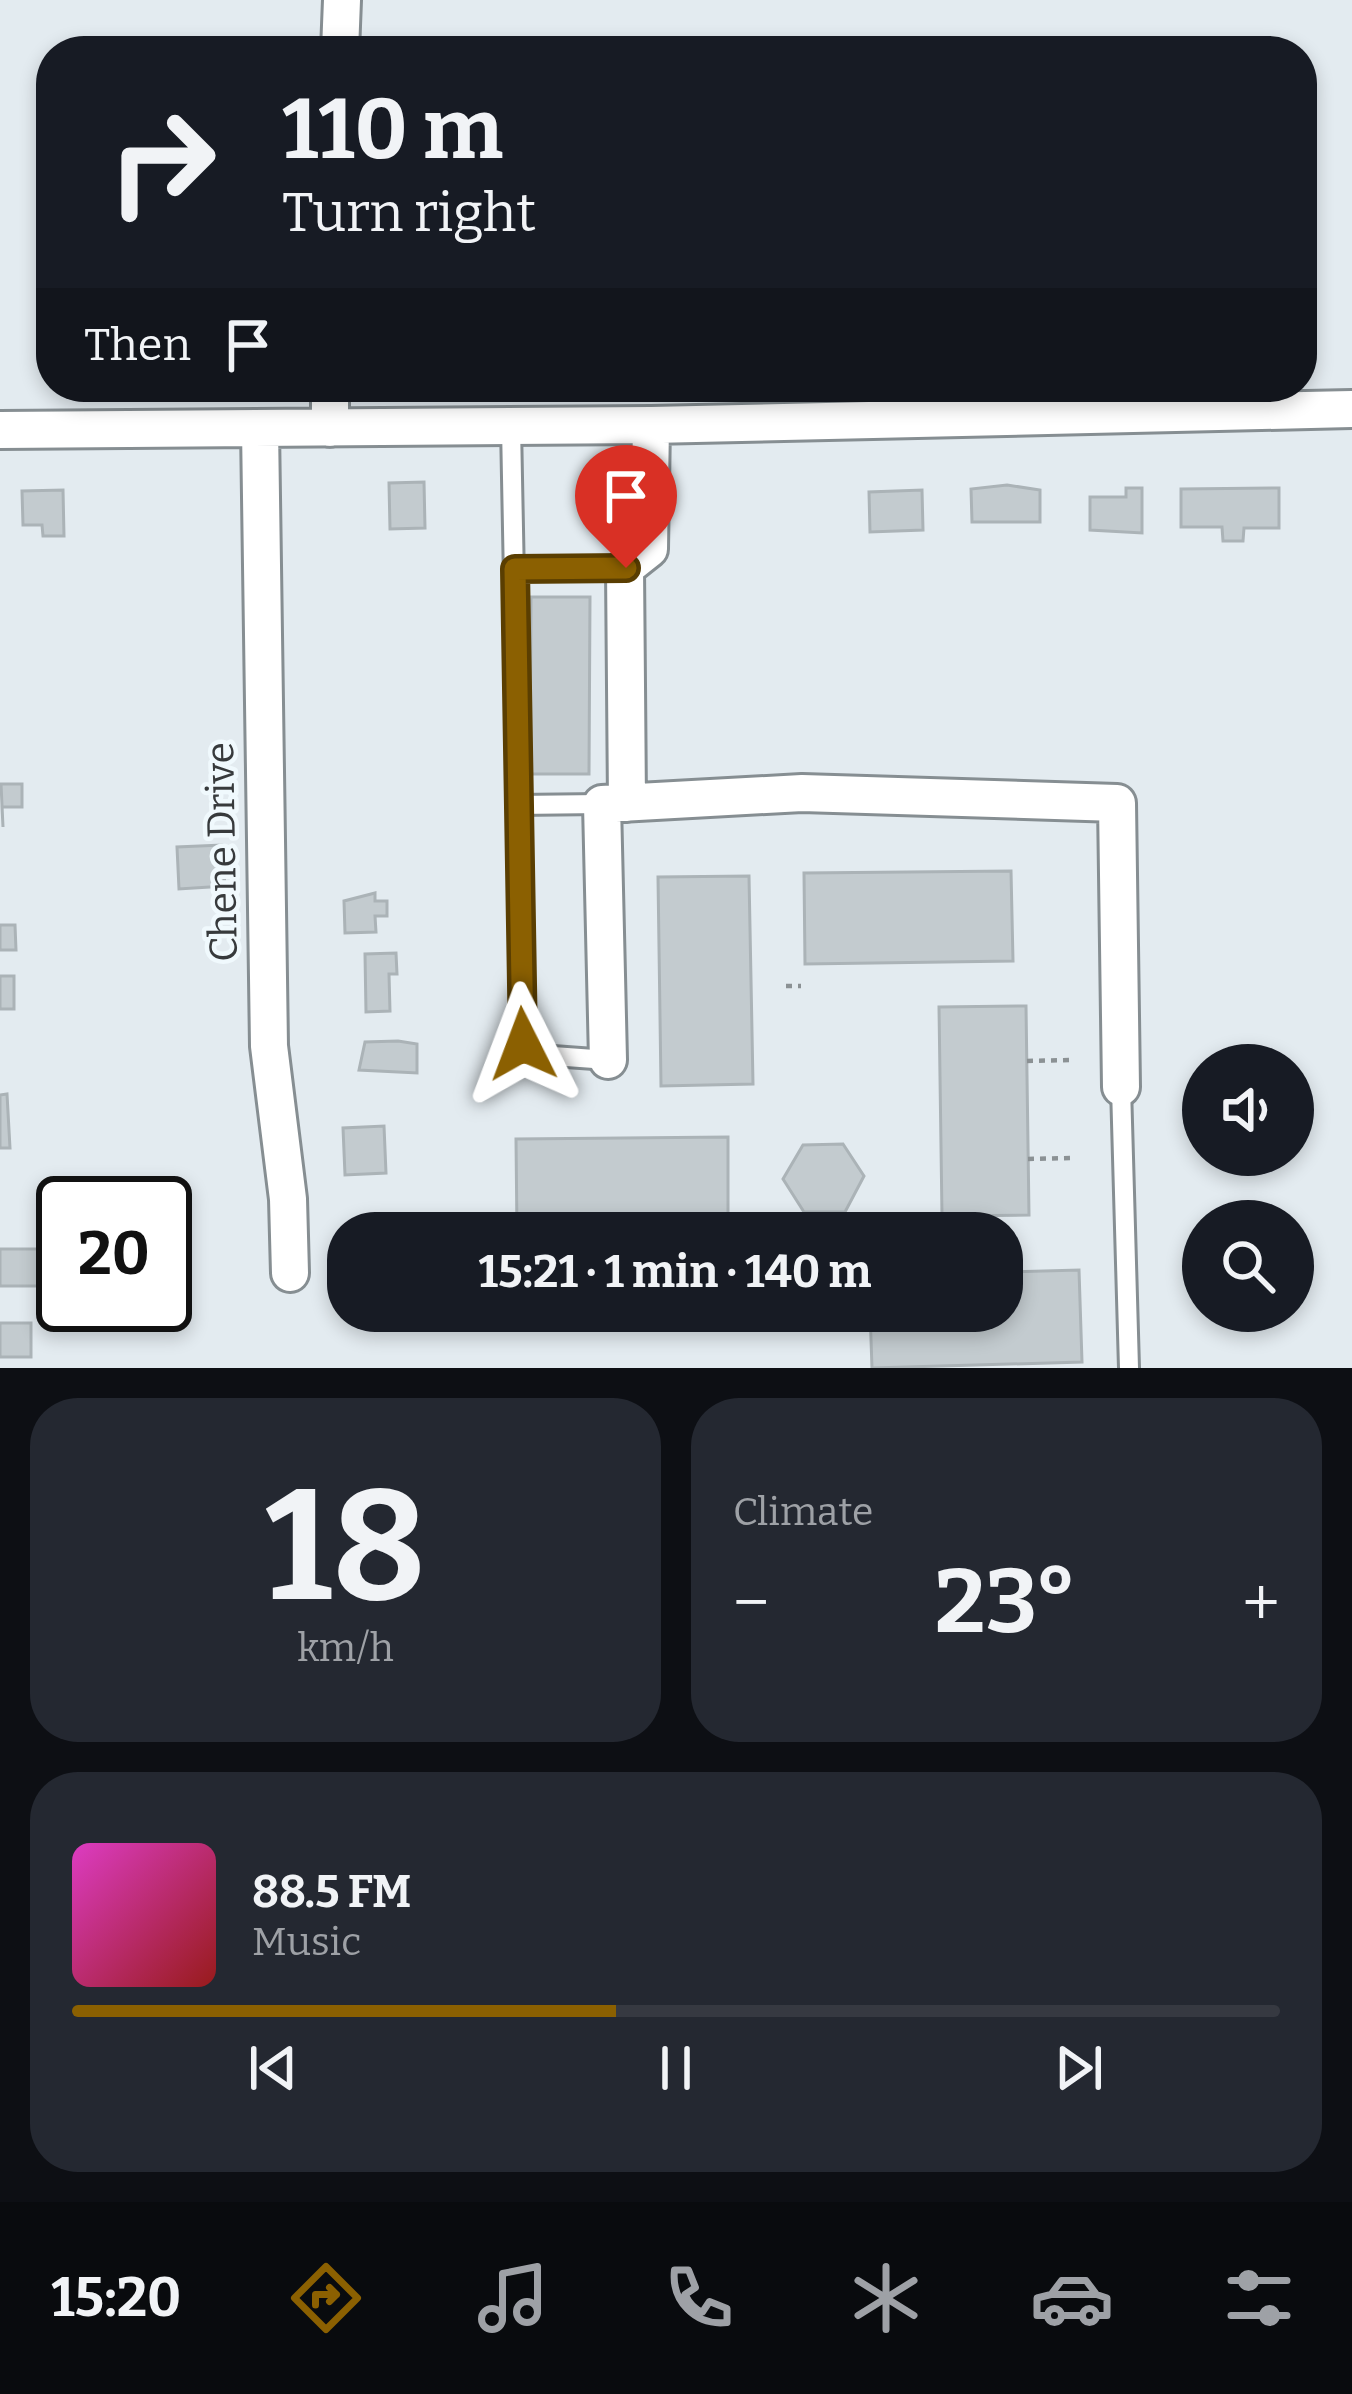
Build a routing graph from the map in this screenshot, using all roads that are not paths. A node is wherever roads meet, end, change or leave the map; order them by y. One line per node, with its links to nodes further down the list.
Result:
1 (342, 0): 2 (street)
2 (341, 36)
3 (330, 402): 8 (street)
4 (1352, 409): 5 (street)
5 (651, 425): 6 (street); 10 (street)
6 (511, 426): 8 (street); 11 (lane)
7 (260, 428): 8 (street); 9 (street); 16 (street, Chene Drive)
8 (330, 428)
9 (0, 430)
10 (626, 568): 11 (lane); 12 (street)
11 (515, 569): 13 (lane)
12 (614, 803): 13 (lane); 14 (street); 15 (street)
13 (516, 805): 14 (lane)
14 (608, 1060)
15 (1120, 1087): 17 (lane)
16 (290, 1273)
17 (1129, 1368)

